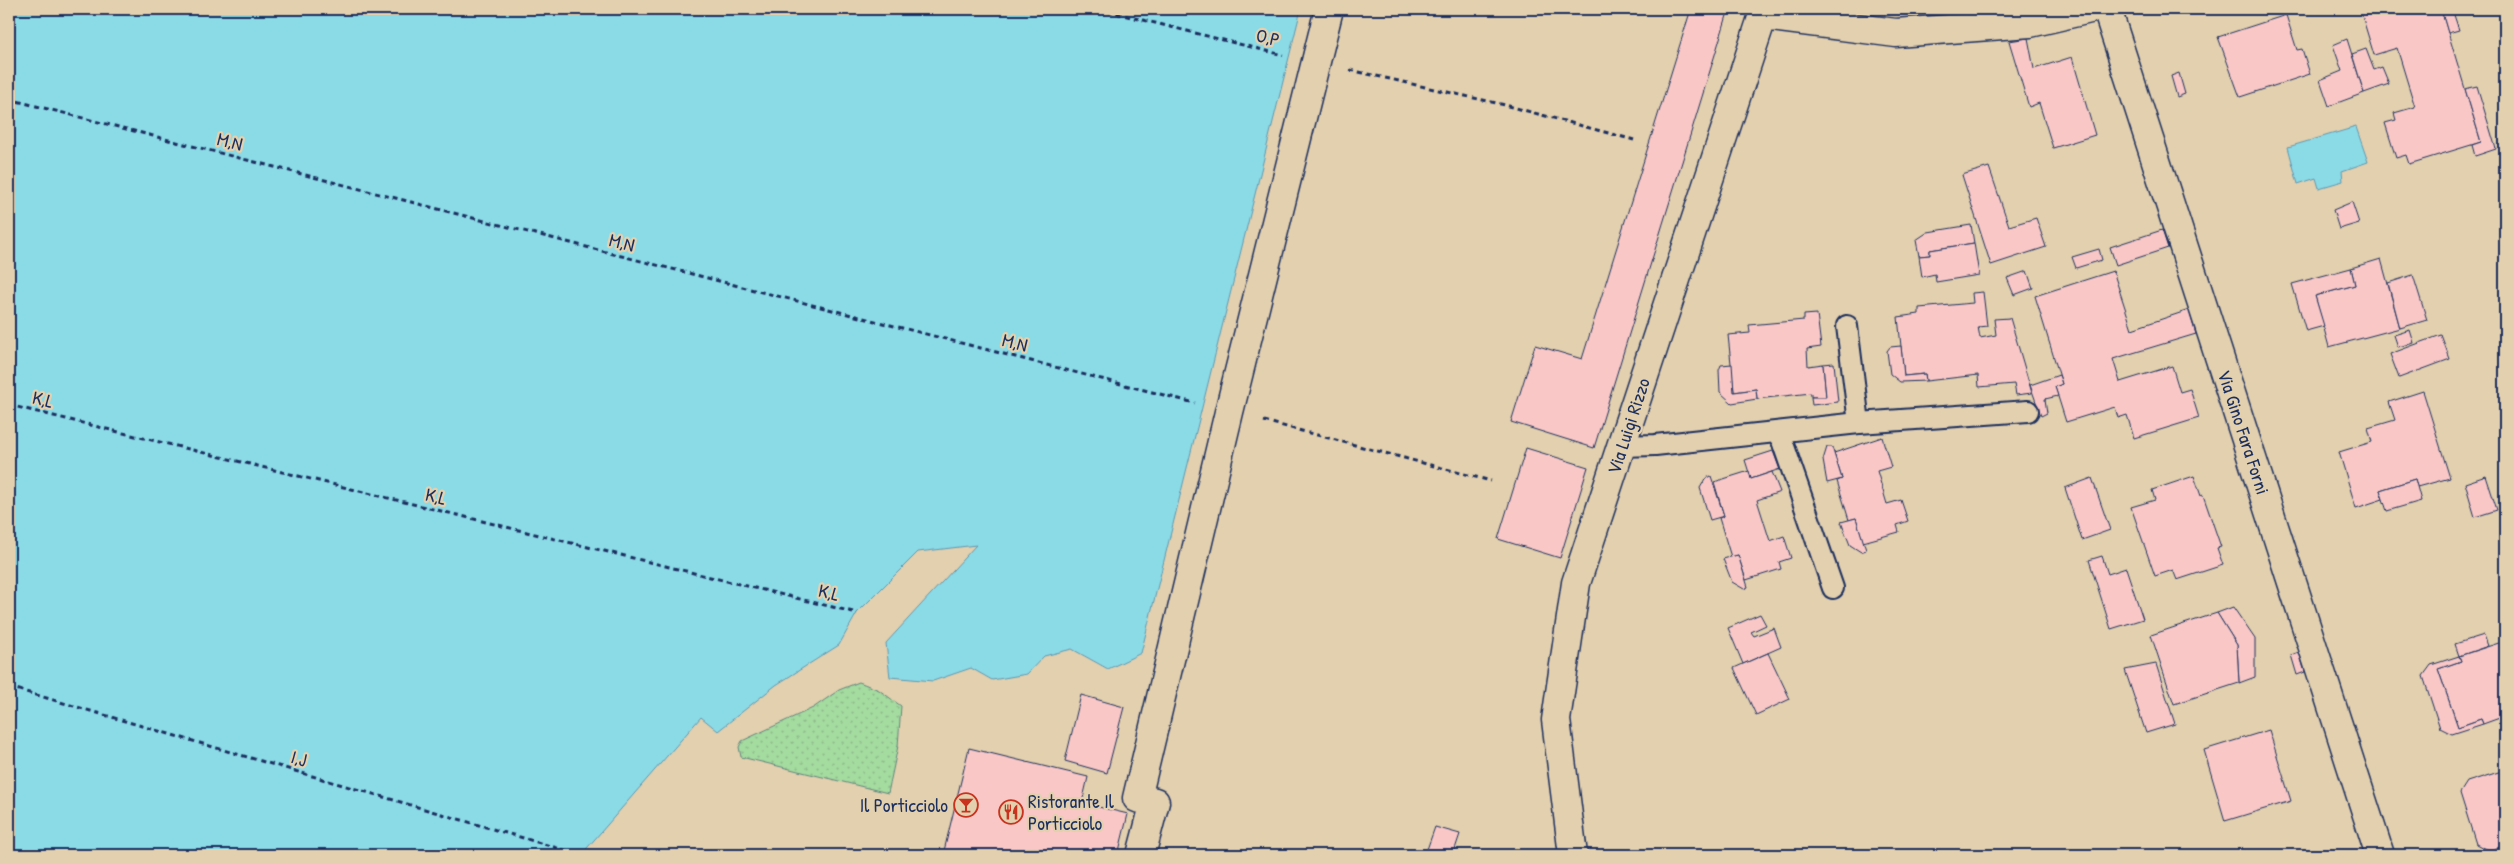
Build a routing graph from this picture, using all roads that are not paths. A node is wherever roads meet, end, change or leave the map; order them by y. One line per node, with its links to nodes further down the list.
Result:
1 (1329, 9): 11 (street)
2 (2090, 9): 4 (street)
3 (2107, 9): 13 (street, Via Gino Fara Forni)
4 (1764, 13): 9 (street, Via Luigi Rizzo)
5 (1847, 326): 7 (lane)
6 (2028, 412): 7 (lane)
7 (1859, 423): 8 (lane)
8 (1779, 432): 9 (lane); 10 (lane)
9 (1621, 446): 12 (street, Via Luigi Rizzo)
10 (1833, 588)
11 (1142, 855)
12 (1573, 855)
13 (2380, 855)

